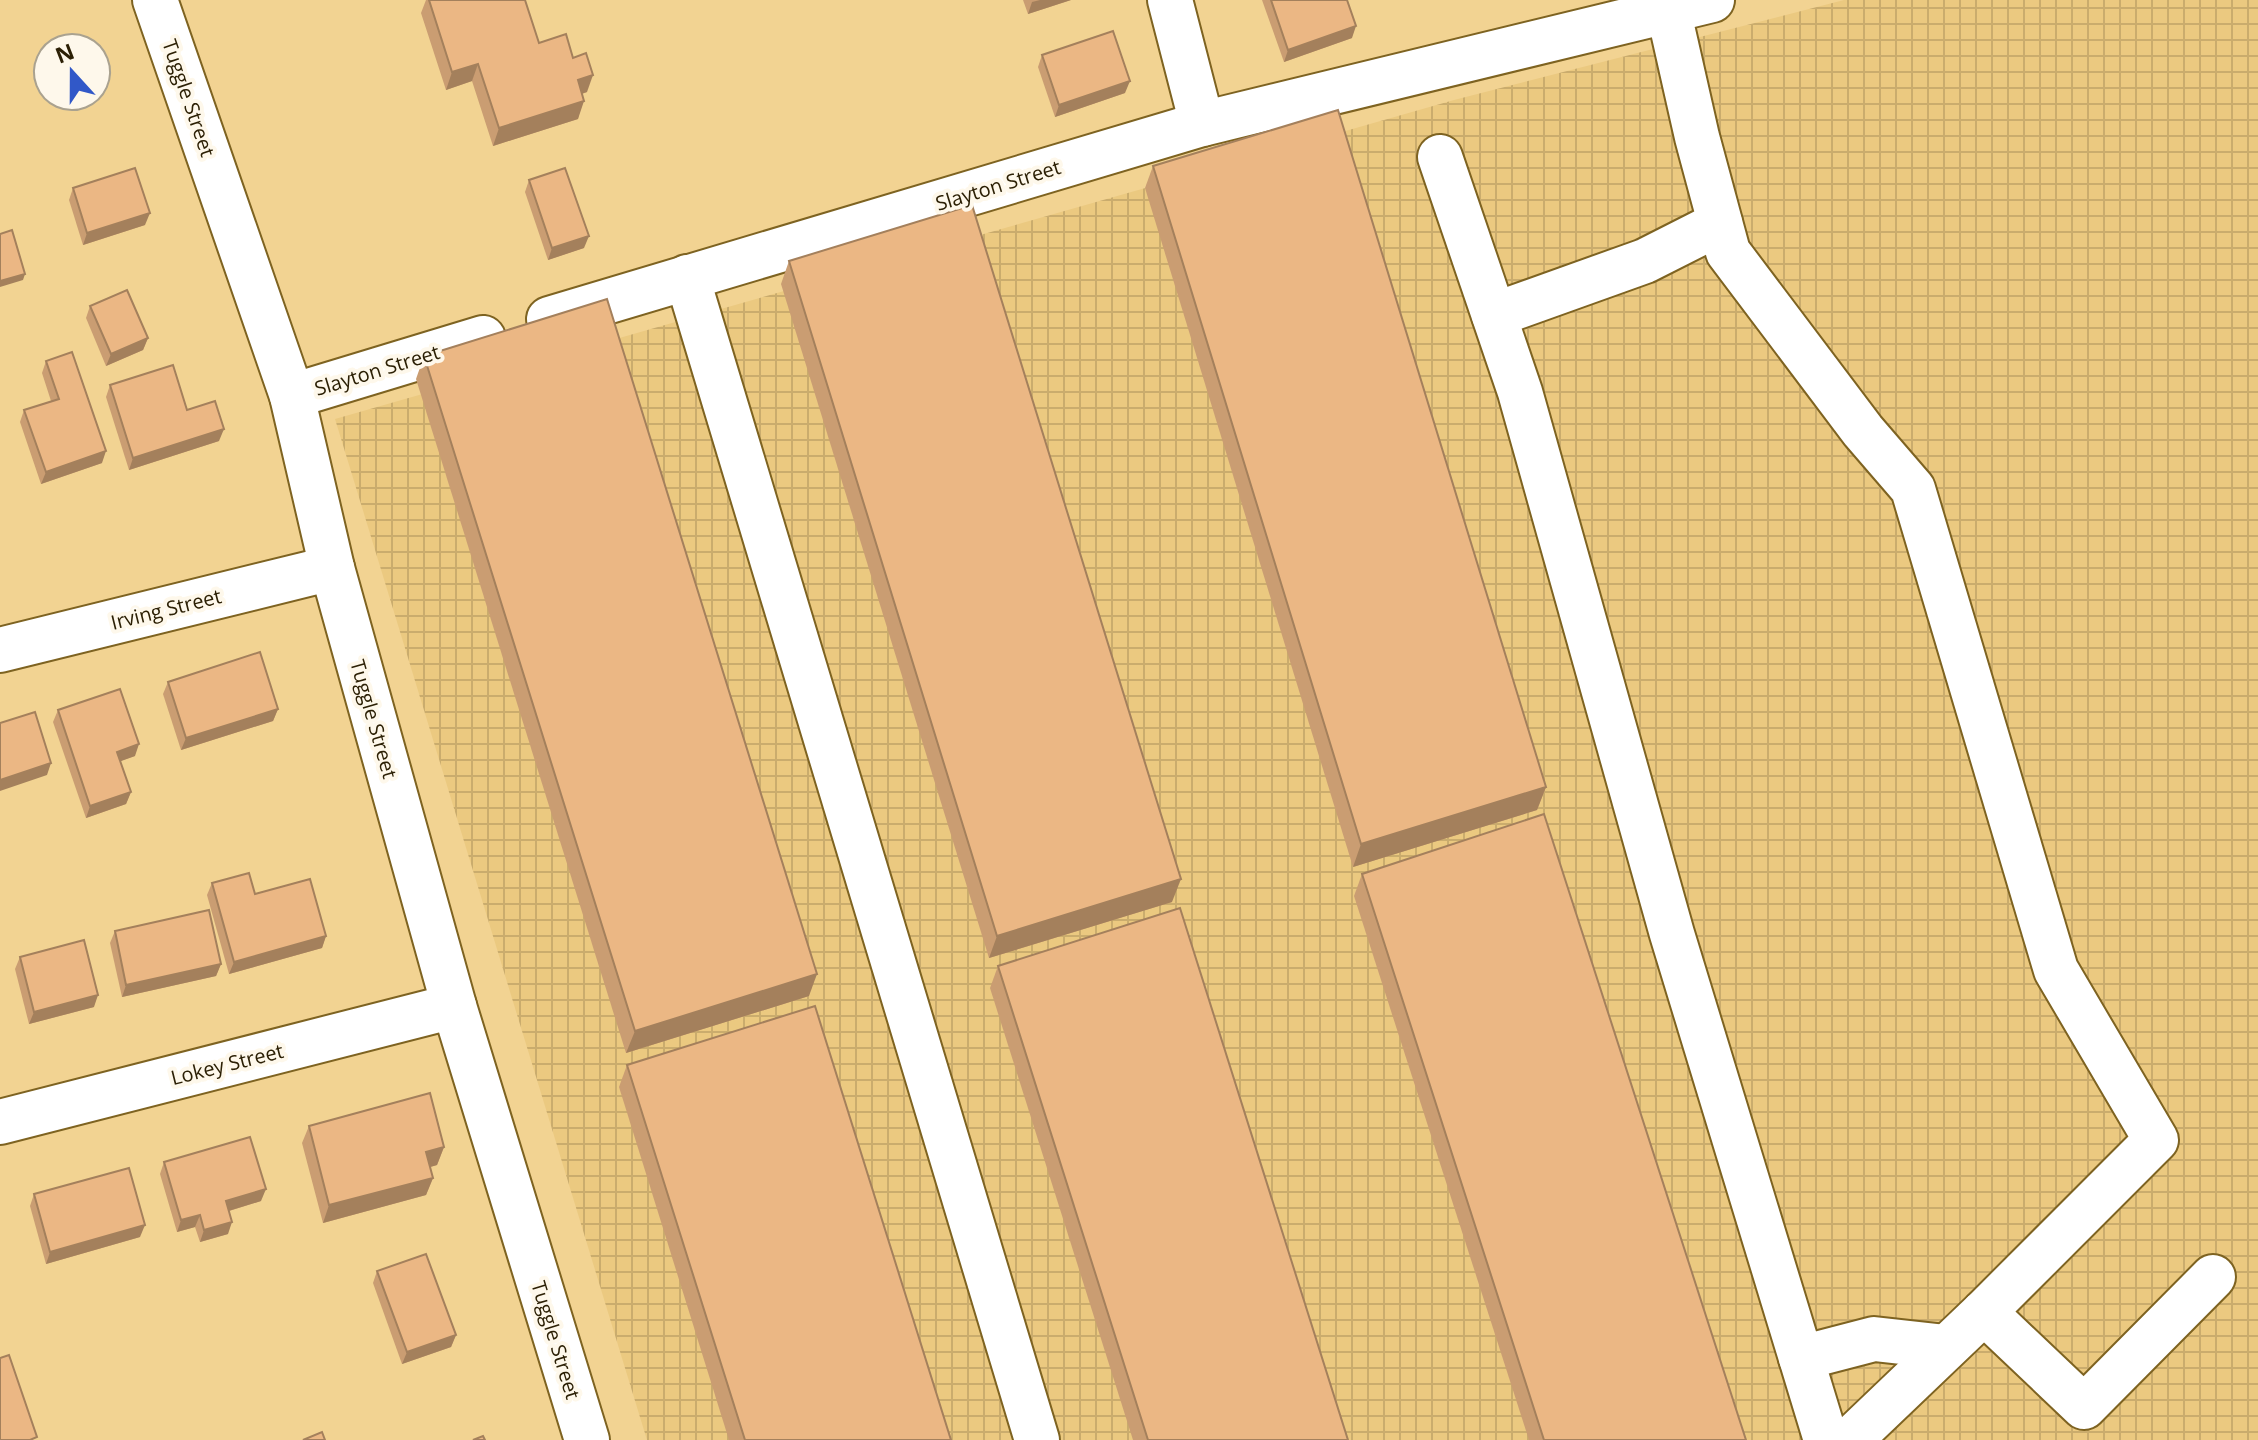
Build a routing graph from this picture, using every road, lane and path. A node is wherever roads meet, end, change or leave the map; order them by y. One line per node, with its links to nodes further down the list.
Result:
1 (155, 0): 10 (street, Tuggle Street)
2 (1170, 0): 5 (street)
3 (1712, 0): 4 (street, Slayton Street)
4 (1667, 5): 5 (street, Slayton Street); 7 (street)
5 (1202, 124): 8 (street, Slayton Street)
6 (1440, 157): 9 (street)
7 (1720, 223): 9 (street); 16 (street)
8 (687, 277): 10 (street, Slayton Street); 20 (street)
9 (1494, 315): 18 (street)
10 (292, 396): 11 (street, Tuggle Street)
11 (332, 568): 12 (street, Irving Street); 13 (street, Tuggle Street)
12 (0, 650)
13 (454, 1006): 14 (street, Lokey Street); 19 (street, Tuggle Street)
14 (0, 1122)
15 (2213, 1277): 16 (street)
16 (1984, 1312): 17 (street)
17 (1946, 1347): 18 (street); 22 (street)
18 (1801, 1358): 21 (street)
19 (587, 1440)
20 (1037, 1440)
21 (1826, 1440)
22 (1850, 1440)

